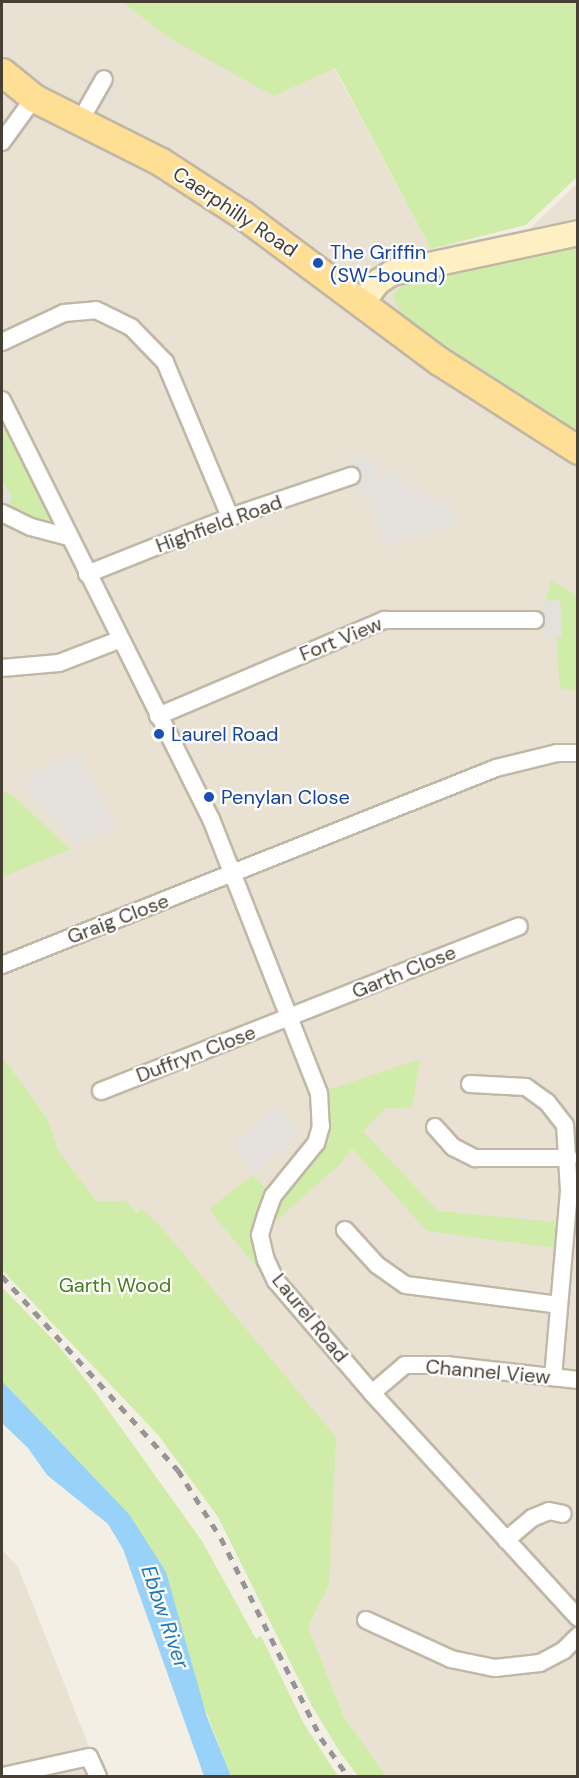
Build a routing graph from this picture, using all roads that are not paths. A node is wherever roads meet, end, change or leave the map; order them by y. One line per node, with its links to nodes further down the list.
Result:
1 (2, 72): 3 (main road, Caerphilly Road)
2 (104, 79): 4 (street)
3 (34, 98): 4 (main road, Caerphilly Road); 5 (street)
4 (80, 121): 7 (main road, Caerphilly Road)
5 (2, 142)
6 (578, 233): 7 (street)
7 (362, 303): 10 (main road, Caerphilly Road)
8 (2, 342): 13 (street)
9 (2, 400): 14 (street, Laurel Road)
10 (578, 450)
11 (351, 476): 13 (street, Highfield Road)
12 (2, 513): 14 (street)
13 (230, 517): 15 (street, Highfield Road)
14 (69, 537): 15 (street, Laurel Road)
15 (87, 574): 17 (street, Laurel Road)
16 (535, 620): 19 (street, Fort View)
17 (119, 639): 18 (street); 19 (street, Laurel Road)
18 (2, 668)
19 (158, 716): 21 (street, Laurel Road)
20 (578, 753): 21 (street)
21 (233, 874): 23 (street, Graig Close); 24 (street, Laurel Road)
22 (519, 926): 24 (street, Garth Close)
23 (2, 964)
24 (290, 1017): 26 (street, Duffryn Close); 33 (street, Laurel Road)
25 (470, 1084): 28 (street)
26 (101, 1091)
27 (435, 1127): 28 (street)
28 (569, 1158): 30 (street)
29 (345, 1230): 30 (street)
30 (559, 1305): 31 (street)
31 (553, 1377): 32 (street, Channel View); 33 (street, Channel View)
32 (578, 1380)
33 (372, 1393): 35 (street, Laurel Road)
34 (563, 1514): 35 (street)
35 (506, 1540): 36 (street, Laurel Road)
36 (578, 1618)
37 (366, 1620): 38 (street)
38 (578, 1636)
39 (3, 1776): 40 (street)
40 (98, 1776)

